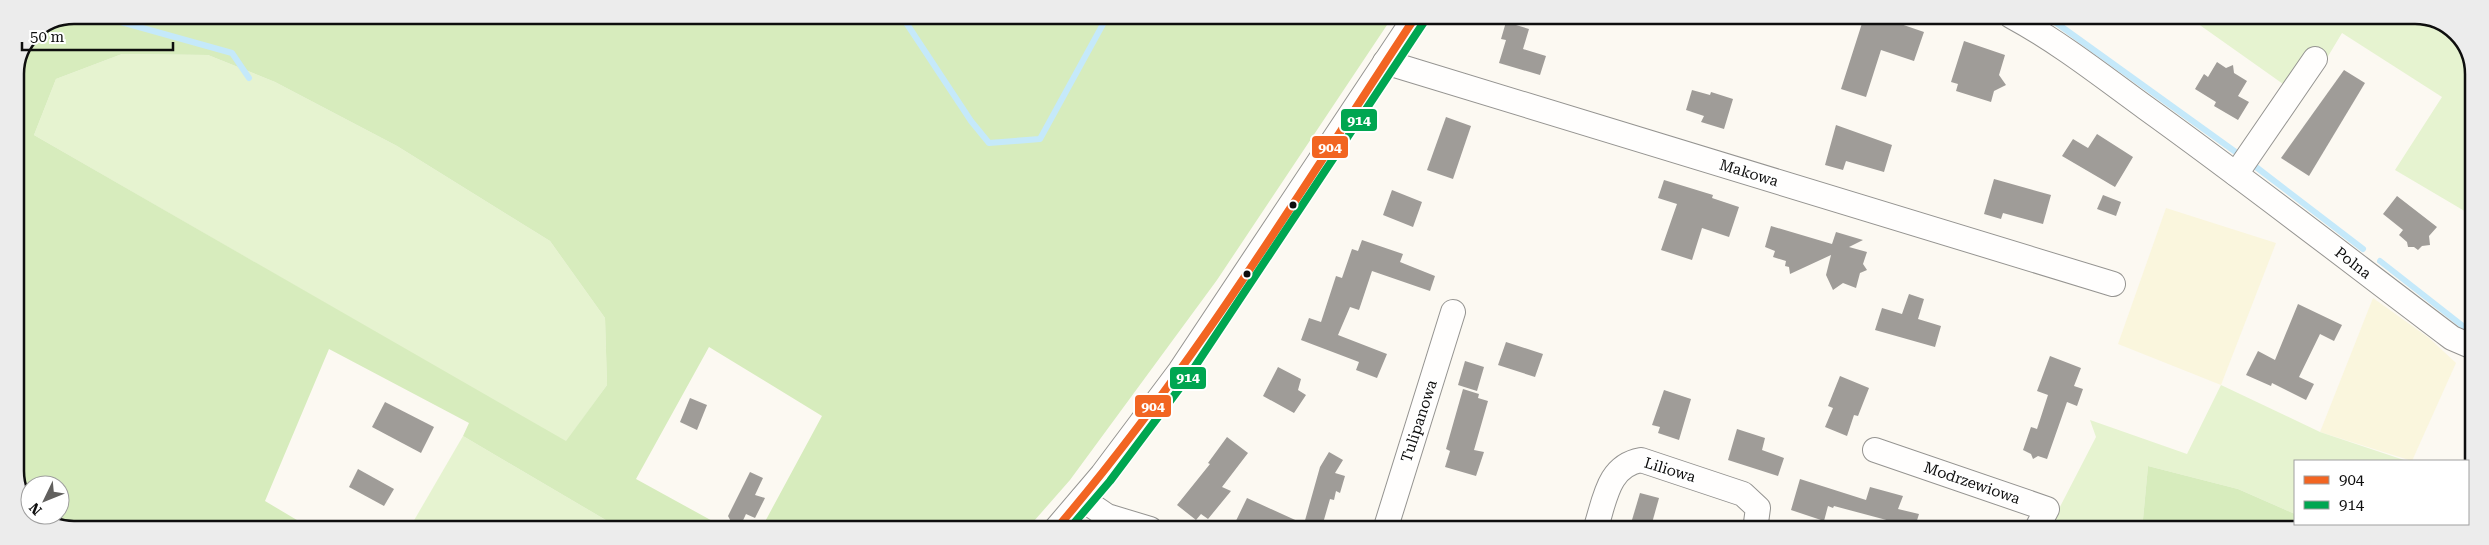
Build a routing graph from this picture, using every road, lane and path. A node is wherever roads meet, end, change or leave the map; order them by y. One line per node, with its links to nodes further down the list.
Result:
1 (1411, 24): 4 (street)
2 (2026, 24): 5 (street, Polna)
3 (2315, 59): 5 (street)
4 (1385, 62): 6 (street, Makowa); 10 (street)
5 (2236, 174): 8 (street, Polna)
6 (2113, 284)
7 (1453, 312): 13 (street, Tulipanowa)
8 (2465, 344)
9 (1875, 450): 16 (street, Modrzewiowa)
10 (1082, 499): 11 (street); 12 (street)
11 (1063, 521)
12 (1124, 521)
13 (1387, 521)
14 (1598, 521): 15 (street, Liliowa)
15 (1756, 521)
16 (2041, 521)

